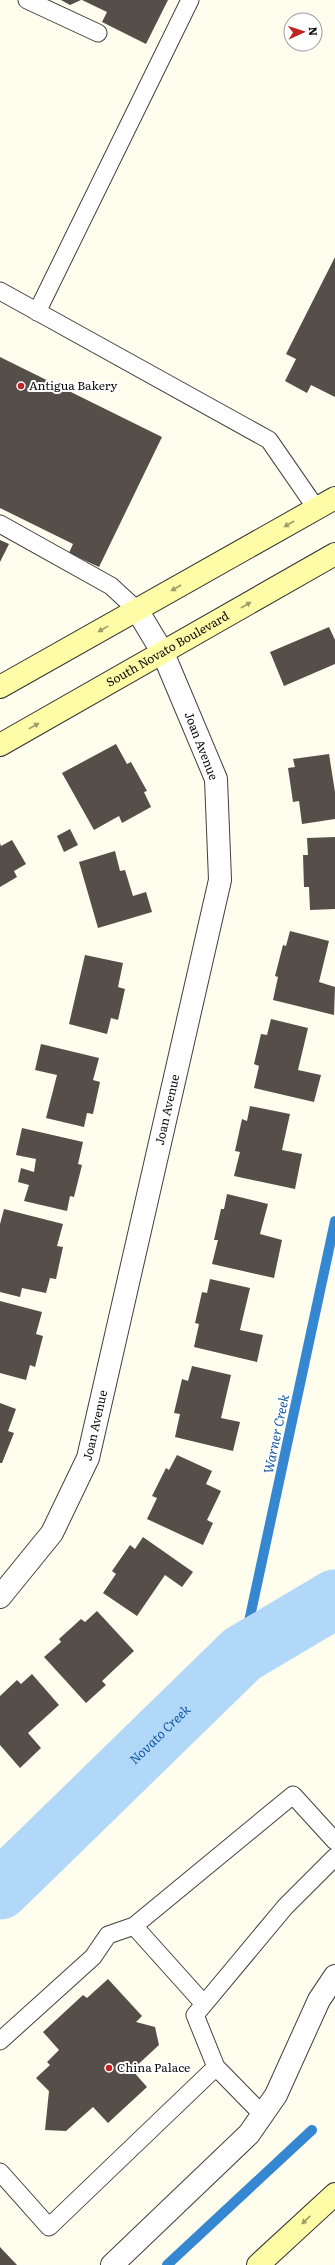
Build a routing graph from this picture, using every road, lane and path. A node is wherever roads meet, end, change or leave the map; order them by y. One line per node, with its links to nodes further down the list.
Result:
1 (28, 0): 3 (lane)
2 (190, 0): 5 (lane)
3 (98, 33)
4 (0, 291): 5 (lane)
5 (37, 312): 7 (lane)
6 (335, 498): 7 (main road)
7 (316, 508): 10 (main road, one-way to 10)
8 (0, 524): 10 (lane)
9 (335, 554): 11 (main road, South Novato Boulevard, one-way to 9)
10 (137, 610): 11 (street, Joan Avenue); 12 (main road, one-way to 12)
11 (164, 653): 13 (main road, South Novato Boulevard, one-way to 11); 14 (street, Joan Avenue)
12 (0, 687)
13 (0, 745)
14 (0, 1597)
15 (335, 1841): 17 (lane)
16 (335, 1857): 19 (lane)
17 (134, 1926): 19 (lane); 20 (lane)
18 (335, 1976): 22 (street)
19 (204, 2004): 21 (lane)
20 (0, 2041)
21 (216, 2067): 22 (lane); 23 (lane)
22 (262, 2114): 25 (street)
23 (0, 2172)
24 (335, 2194): 26 (main road, one-way to 26)
25 (112, 2265)
26 (258, 2265)

